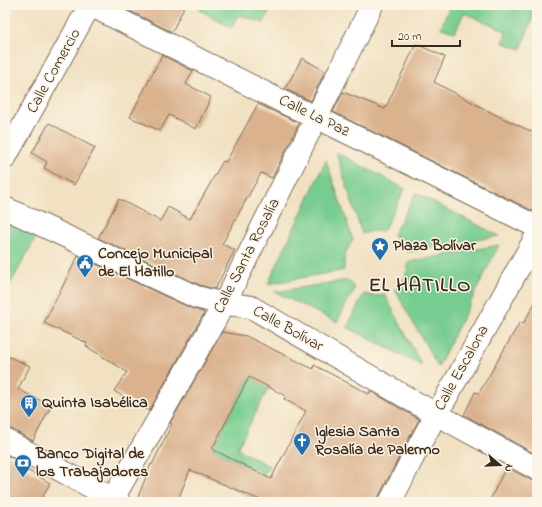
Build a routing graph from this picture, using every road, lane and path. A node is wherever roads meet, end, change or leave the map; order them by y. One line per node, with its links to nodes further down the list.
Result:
1 (90, 5): 3 (street, Calle La Paz); 4 (street, Calle Comercio)
2 (372, 5): 3 (street, Calle Santa Rosalía)
3 (316, 117): 6 (street, Calle La Paz); 8 (street, Calle Santa Rosalía)
4 (5, 158)
5 (5, 208): 8 (street, Calle Bolívar)
6 (537, 227)
7 (537, 235): 9 (street, Calle Escalona)
8 (224, 304): 9 (street, Calle Bolívar); 12 (street, Calle Santa Rosalía)
9 (437, 414): 11 (street, Calle Bolívar); 13 (street, Calle Escalona)
10 (5, 440): 12 (street)
11 (537, 469)
12 (114, 501)
13 (390, 502)

